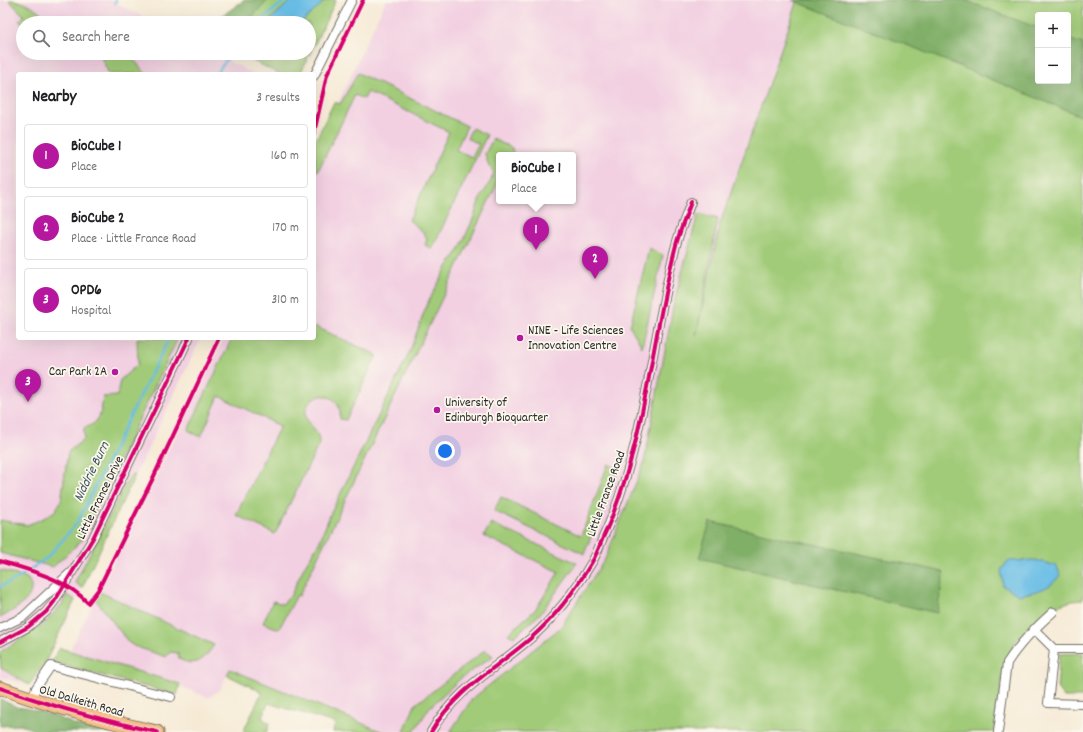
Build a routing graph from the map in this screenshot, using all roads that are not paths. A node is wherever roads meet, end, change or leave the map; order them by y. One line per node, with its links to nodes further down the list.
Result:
1 (352, 0): 2 (street)
2 (316, 72)
3 (692, 202): 17 (street, Little France Road)
4 (188, 340): 5 (street, Little France Drive)
5 (72, 571): 7 (street, Little France Drive); 9 (street, Little France Drive)
6 (1053, 612): 8 (street)
7 (0, 628)
8 (1034, 629): 10 (street); 18 (street)
9 (0, 642)
10 (1054, 649): 11 (street); 15 (street)
11 (1083, 649)
12 (0, 688): 14 (main road, Old Dalkeith Road)
13 (171, 697): 14 (street)
14 (32, 699): 16 (main road, Old Dalkeith Road)
15 (1083, 704)
16 (157, 732)
17 (431, 732)
18 (998, 732)

